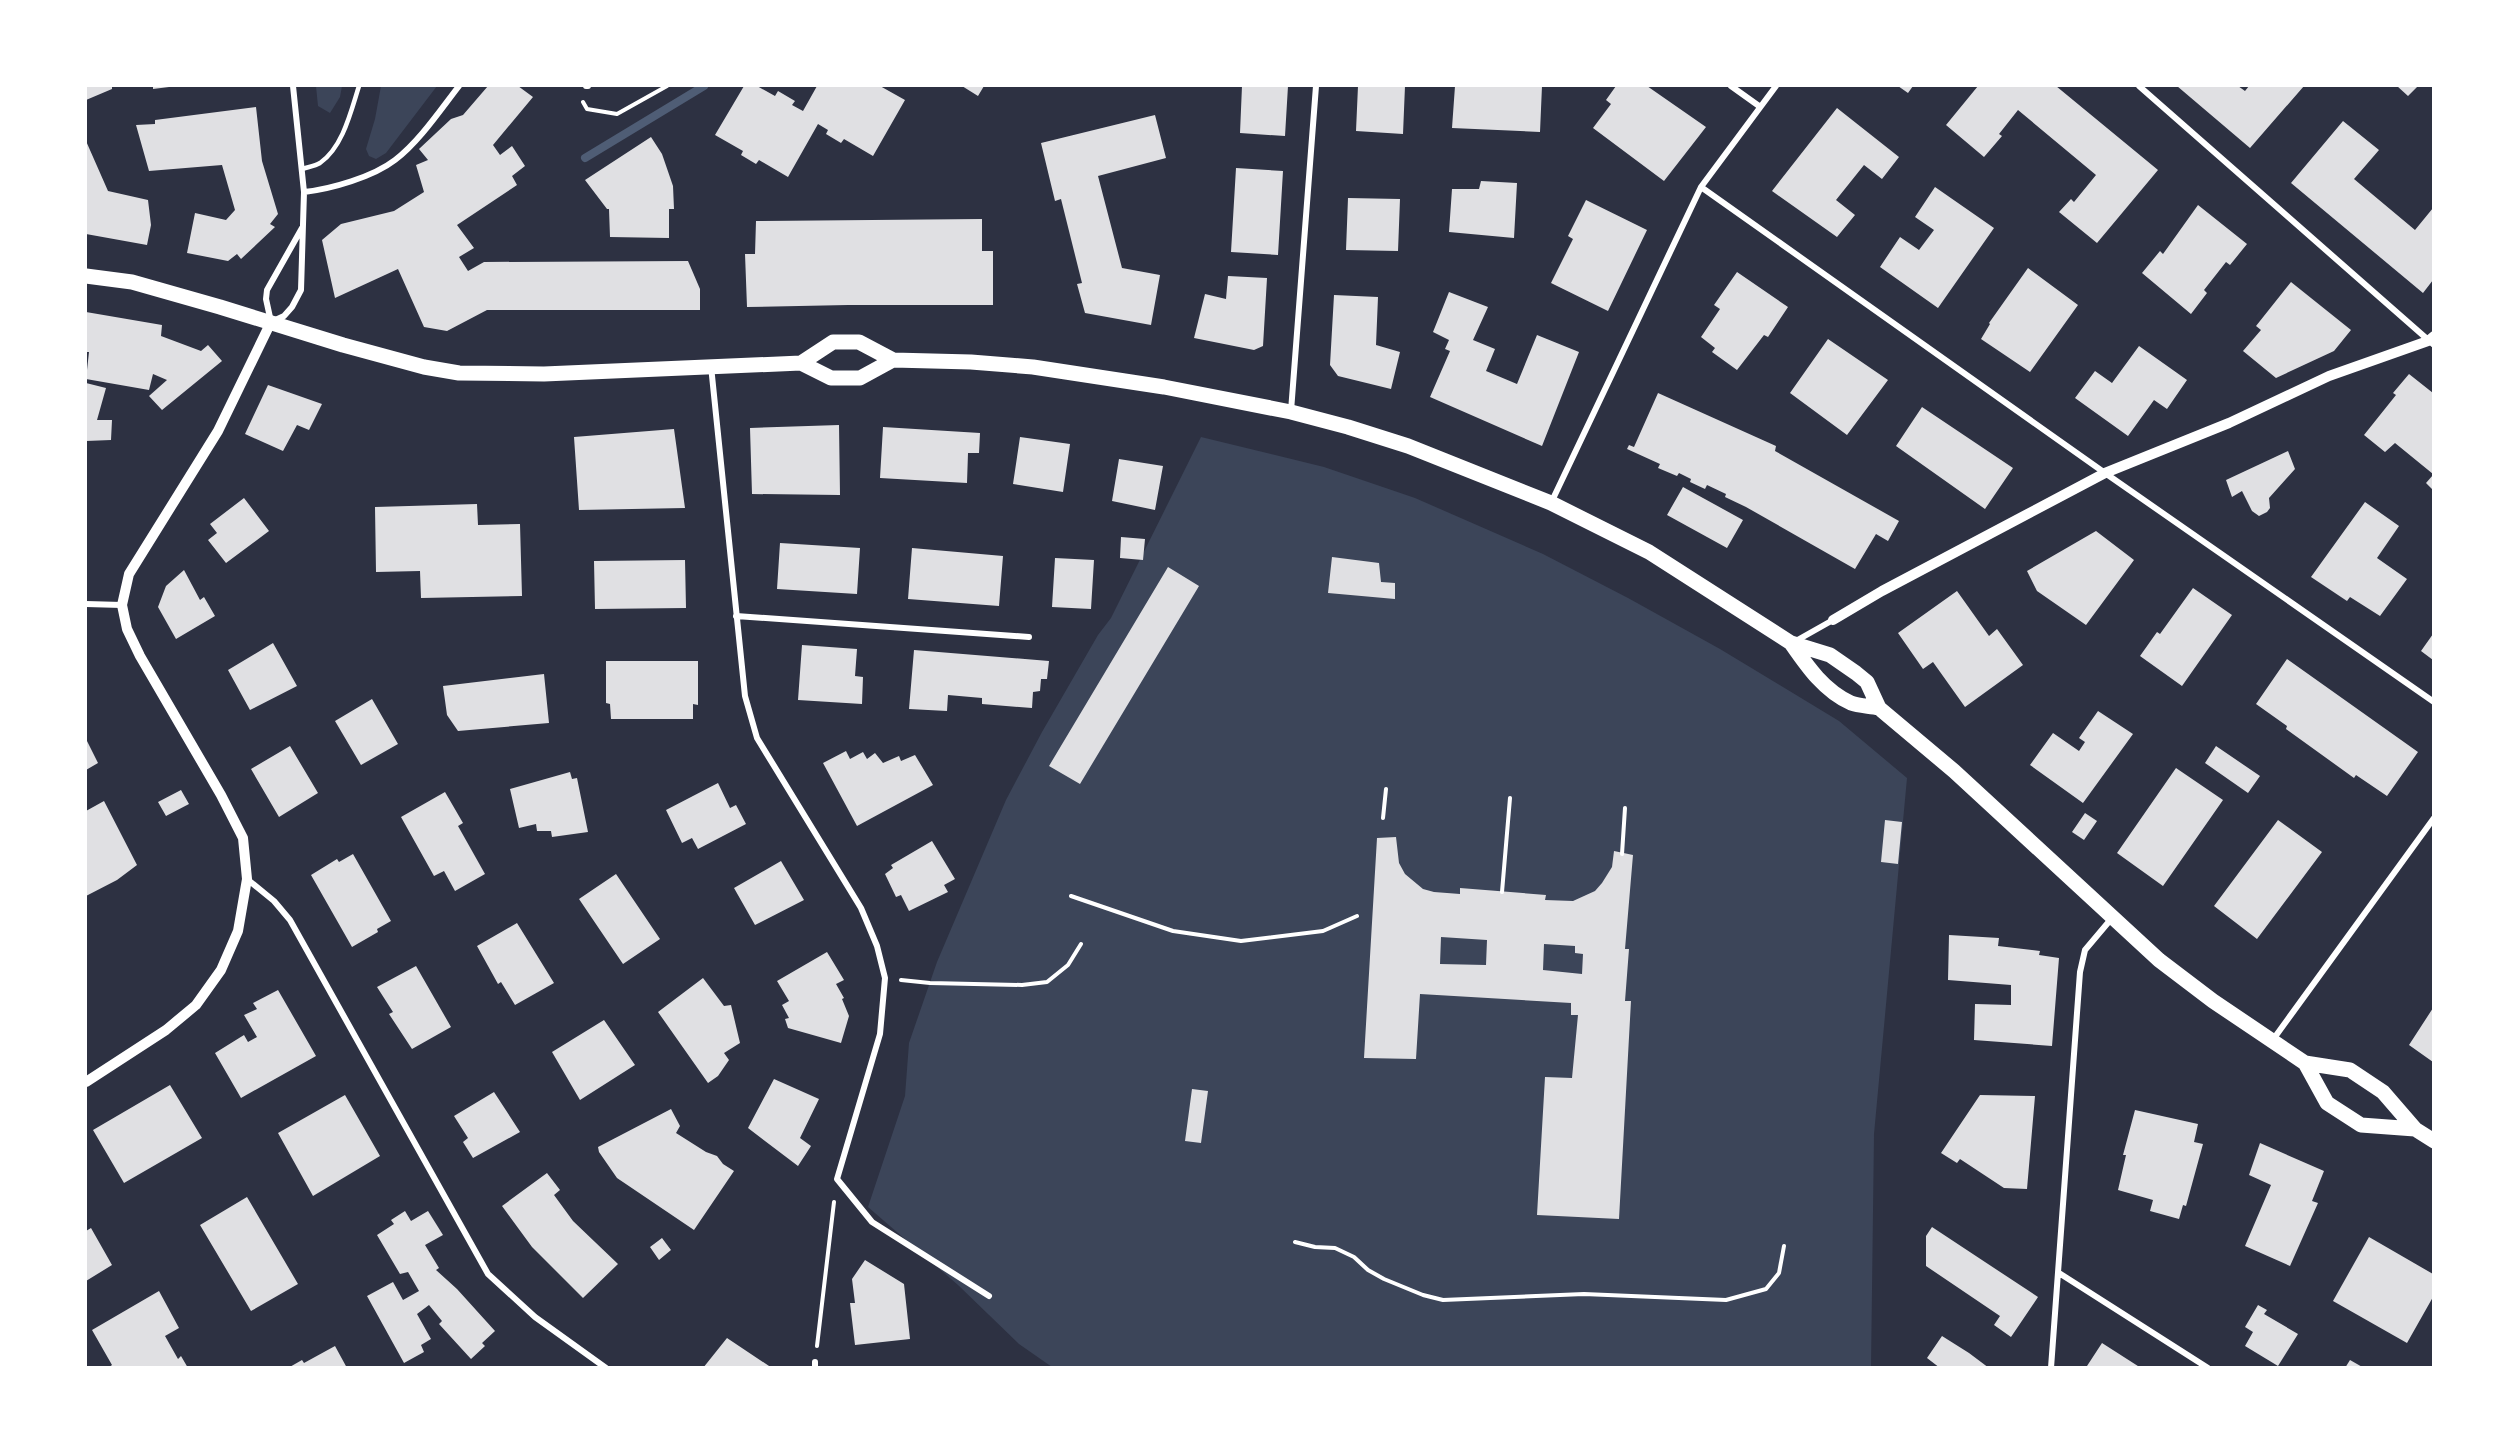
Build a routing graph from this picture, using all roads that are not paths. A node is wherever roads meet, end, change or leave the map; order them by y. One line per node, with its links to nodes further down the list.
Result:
1 (293, 86): 9 (street)
2 (359, 86): 9 (lane)
3 (459, 86): 11 (street)
4 (1316, 86): 19 (street)
5 (1731, 86): 8 (street)
6 (1776, 86): 8 (street)
7 (2139, 86): 15 (street)
8 (1759, 106): 10 (street)
9 (302, 169): 11 (street)
10 (1701, 187): 20 (street); 21 (street)
11 (304, 192): 12 (street)
12 (302, 228): 14 (street); 14 (street)
13 (86, 276): 14 (main road)
14 (271, 322): 18 (main road); 23 (street)
15 (2432, 341): 20 (street)
16 (893, 360): 17 (main road); 17 (main road); 19 (main road)
17 (801, 363): 18 (main road)
18 (711, 366): 24 (street)
19 (1291, 412): 21 (main road)
20 (2105, 473): 25 (street); 28 (street)
21 (1551, 503): 27 (main road)
22 (86, 604): 23 (street)
23 (122, 605): 31 (street)
24 (736, 616): 26 (street); 39 (street)
25 (1833, 620): 27 (street)
26 (1029, 637)
27 (1791, 643): 29 (main road); 29 (main road)
28 (2433, 702)
29 (1879, 708): 32 (main road)
30 (2433, 818): 33 (street)
31 (247, 879): 35 (street); 40 (street)
32 (2112, 918): 33 (main road); 38 (street)
33 (2271, 1042): 34 (main road)
34 (2305, 1063): 36 (main road); 36 (main road)
35 (86, 1082)
36 (2415, 1129): 37 (main road)
37 (2433, 1141)
38 (2059, 1274): 41 (street); 42 (street)
39 (989, 1296)
40 (606, 1368)
41 (2051, 1368)
42 (2208, 1368)

